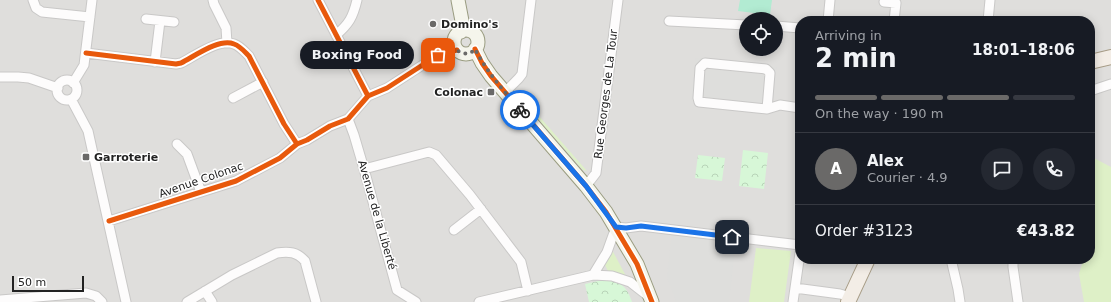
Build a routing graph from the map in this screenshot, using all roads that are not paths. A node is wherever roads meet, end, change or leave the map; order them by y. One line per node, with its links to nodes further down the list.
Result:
1 (33, 0): 12 (street)
2 (92, 0): 12 (street)
3 (213, 0): 25 (street)
4 (318, 0): 24 (street)
5 (357, 0): 24 (street)
6 (458, 0): 23 (main road)
7 (531, 0): 38 (street)
8 (618, 0): 48 (street, Rue Georges de La Tour)
9 (830, 0): 13 (street)
10 (990, 0): 15 (street)
11 (884, 2): 14 (street)
12 (90, 16): 28 (street)
13 (828, 16)
14 (895, 16)
15 (988, 16)
16 (146, 19): 17 (street)
17 (160, 21): 19 (street); 31 (street)
18 (669, 21): 20 (street)
19 (174, 22)
20 (739, 25)
21 (783, 27): 22 (street)
22 (795, 28)
23 (461, 32): 26 (main road); 27 (main road)
24 (336, 35): 39 (street)
25 (227, 43): 31 (street); 33 (street)
26 (475, 49): 27 (main road); 38 (main road)
27 (457, 50): 39 (street, Avenue Colonac)
28 (86, 53): 31 (street); 34 (street)
29 (1111, 57): 30 (main road)
30 (1095, 61)
31 (154, 62)
32 (0, 78): 36 (street)
33 (262, 82): 40 (street); 46 (street)
34 (73, 83): 36 (street); 41 (street)
35 (1111, 84): 37 (street)
36 (58, 88): 41 (street)
37 (1095, 89)
38 (504, 92): 48 (main road)
39 (368, 96): 44 (street, Avenue Colonac)
40 (233, 98)
41 (71, 99): 51 (street)
42 (795, 107): 43 (street)
43 (767, 109): 43 (street)
44 (348, 119): 46 (street, Avenue Colonac); 47 (street, Avenue de la Liberté)
45 (177, 144): 49 (street)
46 (297, 144): 49 (street, Avenue Colonac)
47 (364, 169): 50 (street); 71 (street, Avenue de la Liberté)
48 (586, 186): 52 (main road)
49 (201, 192): 51 (street, Avenue Colonac)
50 (481, 209): 53 (street); 61 (street)
51 (109, 221): 67 (street)
52 (616, 227): 54 (street); 59 (street); 65 (main road)
53 (454, 230)
54 (795, 244)
55 (798, 264): 60 (street)
56 (866, 264): 63 (main road)
57 (952, 264): 74 (street)
58 (1013, 264): 75 (street)
59 (593, 275): 61 (street); 65 (street)
60 (795, 288): 63 (street); 73 (street)
61 (528, 290): 72 (street)
62 (206, 291): 68 (street); 69 (street); 70 (street)
63 (850, 299)
64 (0, 300): 66 (street)
65 (651, 300)
66 (102, 302)
67 (126, 302)
68 (187, 302)
69 (212, 302)
70 (316, 302)
71 (416, 302)
72 (479, 302)
73 (793, 302)
74 (960, 302)
75 (1018, 302)

